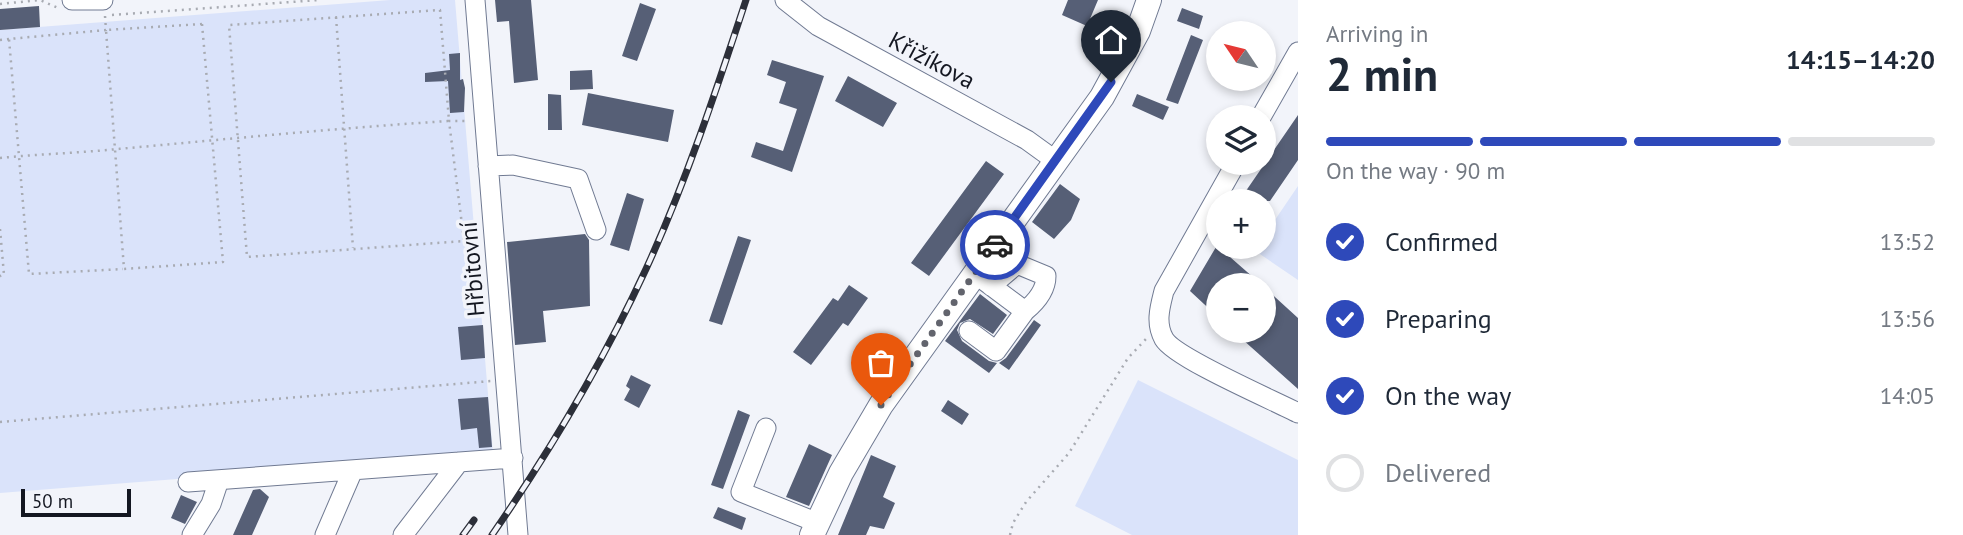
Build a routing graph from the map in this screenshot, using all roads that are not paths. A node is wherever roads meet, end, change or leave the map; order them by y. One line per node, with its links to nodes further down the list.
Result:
1 (475, 0): 9 (street, Hřbitovní)
2 (786, 0): 8 (street, Křižíkova)
3 (1149, 0): 8 (main road)
4 (66, 4): 5 (street)
5 (100, 11)
6 (1298, 52): 7 (street)
7 (1268, 105)
8 (1056, 160): 12 (main road)
9 (488, 166): 11 (street); 17 (street, Hřbitovní)
10 (1229, 175): 15 (street)
11 (596, 230)
12 (983, 280): 13 (street); 13 (street); 22 (main road)
13 (1025, 311): 14 (street)
14 (969, 331)
15 (1298, 412)
16 (766, 428): 22 (street)
17 (513, 458): 18 (street); 26 (street, Hřbitovní)
18 (458, 462): 19 (street); 25 (street)
19 (353, 470): 20 (street); 24 (street)
20 (219, 480): 21 (street); 23 (street)
21 (188, 482)
22 (815, 529)
23 (192, 535)
24 (325, 535)
25 (404, 535)
26 (518, 535)

